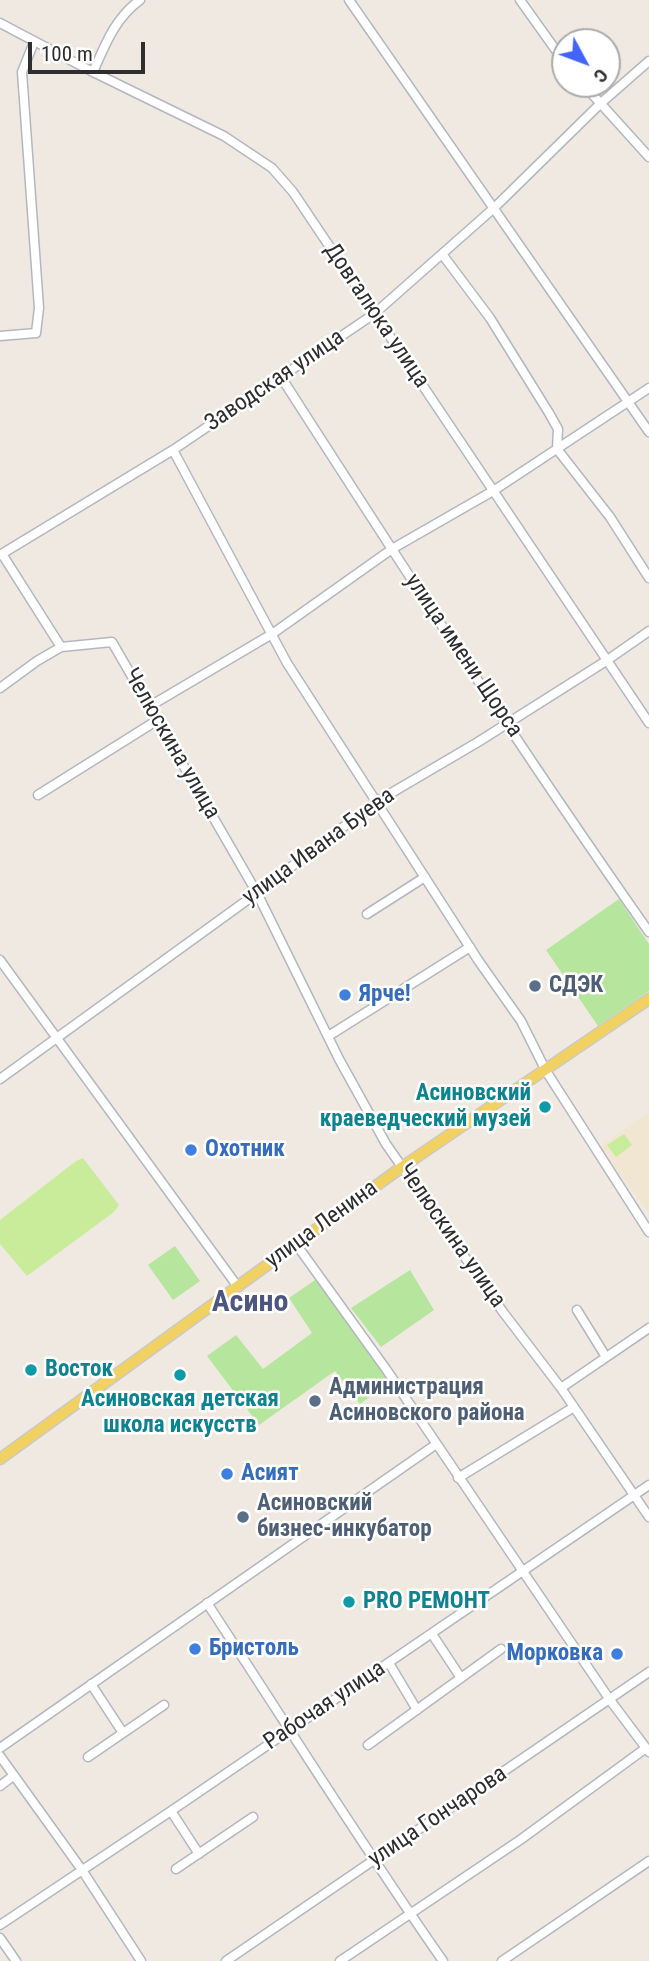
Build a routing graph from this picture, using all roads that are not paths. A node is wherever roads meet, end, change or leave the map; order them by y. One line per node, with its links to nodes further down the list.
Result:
1 (140, 0): 8 (street)
2 (349, 0): 12 (street)
3 (520, 0): 6 (street)
4 (0, 23): 5 (street, Довгалюка улица)
5 (34, 42): 8 (street, Довгалюка улица); 15 (street)
6 (551, 44)
7 (649, 61): 10 (street, Заводская улица)
8 (93, 72): 14 (street, Довгалюка улица)
9 (596, 98): 10 (street)
10 (601, 103): 11 (street); 12 (street, Заводская улица)
11 (649, 157)
12 (494, 208): 13 (street, Заводская улица); 18 (street)
13 (442, 254): 14 (street, Заводская улица); 20 (street)
14 (374, 314): 16 (street, Заводская улица); 22 (street, Довгалюка улица)
15 (0, 337)
16 (281, 377): 21 (street, Заводская улица); 23 (street, улица имени Щорса)
17 (649, 388): 18 (street)
18 (628, 403): 19 (street); 20 (street)
19 (649, 432)
20 (556, 449): 22 (street); 25 (street)
21 (173, 450): 24 (street, Заводская улица); 27 (street)
22 (493, 491): 23 (street); 29 (street, Довгалюка улица)
23 (392, 550): 27 (street); 33 (street, улица имени Щорса)
24 (1, 554): 28 (street)
25 (649, 578)
26 (649, 631): 29 (street, улица Ивана Буева)
27 (272, 634): 31 (street); 36 (street)
28 (61, 647): 30 (street); 31 (street, Челюскина улица)
29 (606, 661): 33 (street, улица Ивана Буева); 34 (street, Довгалюка улица)
30 (0, 688)
31 (150, 706): 32 (street, Челюскина улица)
32 (156, 721): 35 (street); 38 (street, Челюскина улица)
33 (507, 722): 36 (street, улица Ивана Буева); 40 (street, улица имени Щорса)
34 (649, 723)
35 (38, 795)
36 (376, 802): 37 (street); 38 (street, улица Ивана Буева)
37 (425, 877): 39 (street); 41 (street)
38 (257, 893): 44 (street, Челюскина улица); 45 (street, улица Ивана Буева)
39 (367, 914)
40 (649, 932)
41 (470, 947): 44 (street); 46 (street)
42 (0, 960): 45 (street)
43 (649, 999): 46 (main road, улица Ленина)
44 (330, 1035): 48 (street, Челюскина улица)
45 (55, 1038): 47 (street, улица Ивана Буева); 51 (street)
46 (546, 1071): 48 (main road, улица Ленина); 49 (street)
47 (0, 1079)
48 (402, 1167): 50 (main road, улица Ленина); 55 (street, Челюскина улица)
49 (649, 1232)
50 (296, 1244): 51 (main road, улица Ленина); 57 (street)
51 (238, 1287): 58 (main road, улица Ленина)
52 (577, 1310): 54 (street)
53 (649, 1328): 54 (street)
54 (606, 1357): 55 (street)
55 (561, 1388): 56 (street, Челюскина улица)
56 (574, 1408): 59 (street); 61 (street, Челюскина улица)
57 (435, 1445): 59 (street); 64 (street)
58 (0, 1459)
59 (458, 1478): 63 (street)
60 (649, 1485): 61 (street, Рабочая улица)
61 (634, 1495): 62 (street, Челюскина улица); 63 (street, Рабочая улица)
62 (649, 1517)
63 (523, 1573): 65 (street, Рабочая улица); 71 (street)
64 (207, 1603): 70 (street); 74 (street)
65 (432, 1634): 67 (street, Рабочая улица); 69 (street)
66 (501, 1649): 69 (street)
67 (390, 1663): 73 (street); 74 (street, Рабочая улица)
68 (649, 1672): 71 (street, улица Гончарова)
69 (461, 1678): 73 (street)
70 (91, 1684): 75 (street); 77 (street)
71 (610, 1699): 78 (street); 86 (street, улица Гончарова)
72 (164, 1704): 75 (street)
73 (417, 1710): 76 (street)
74 (290, 1730): 83 (street, Рабочая улица); 86 (street)
75 (123, 1733): 80 (street)
76 (368, 1745)
77 (0, 1748)
78 (648, 1750): 90 (street)
79 (0, 1756): 81 (street)
80 (88, 1757)
81 (13, 1776): 82 (street); 89 (street)
82 (0, 1786)
83 (171, 1811): 85 (street); 89 (street, Рабочая улица)
84 (253, 1817): 85 (street)
85 (199, 1854): 88 (street)
86 (373, 1861): 90 (street); 95 (street, улица Гончарова)
87 (649, 1861): 98 (street)
88 (176, 1869)
89 (82, 1870): 91 (street, Рабочая улица); 94 (street)
90 (410, 1914): 96 (street); 97 (street)
91 (0, 1925)
92 (0, 1938): 93 (street)
93 (16, 1961)
94 (141, 1961)
95 (226, 1961)
96 (340, 1961)
97 (443, 1961)
98 (502, 1961)

